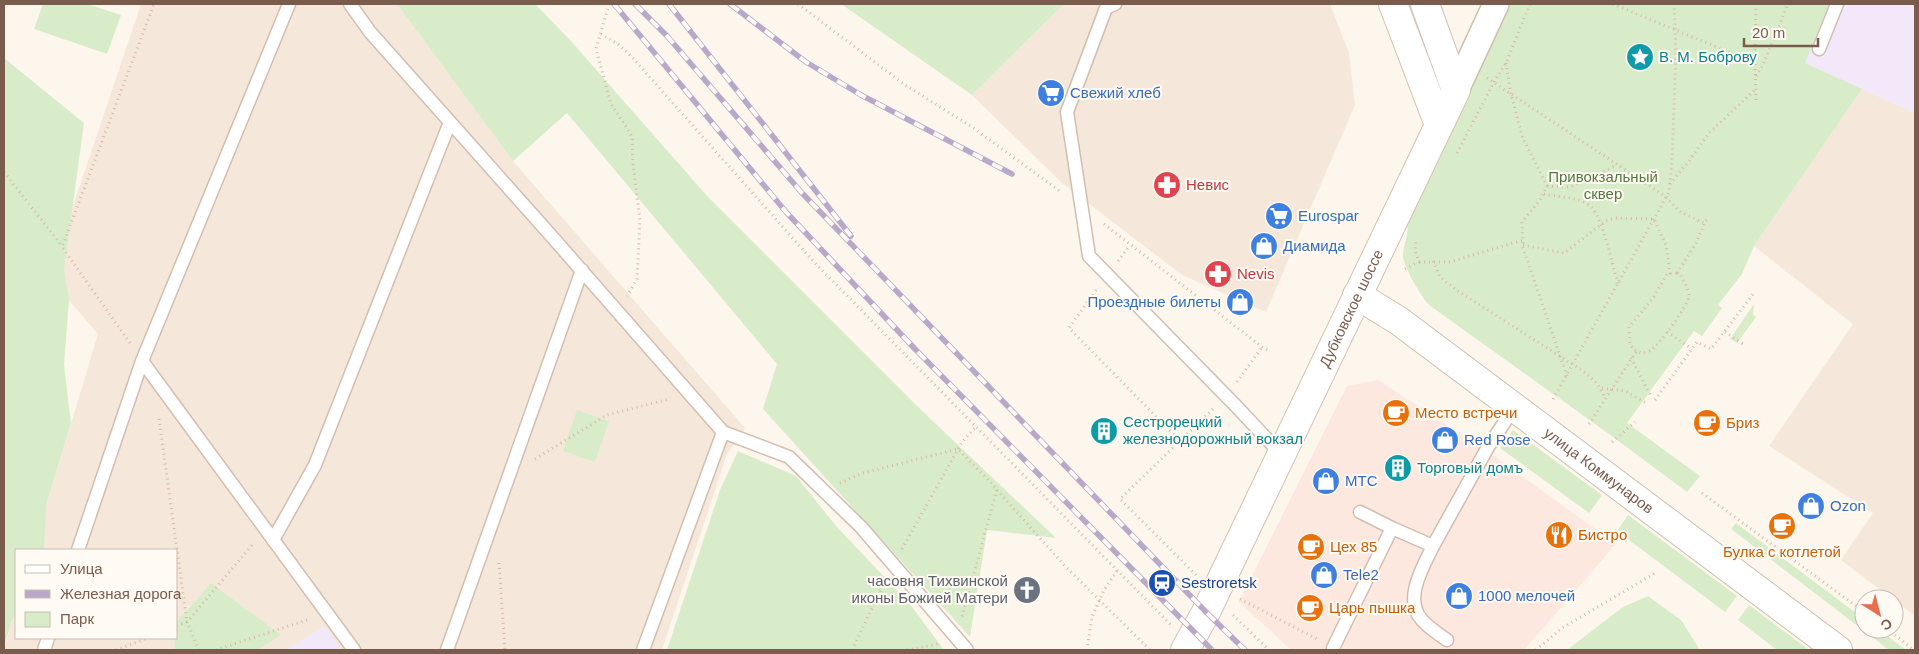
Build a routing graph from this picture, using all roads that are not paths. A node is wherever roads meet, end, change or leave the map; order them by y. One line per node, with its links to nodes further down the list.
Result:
1 (289, 4): 14 (lane)
2 (350, 4): 10 (lane)
3 (1115, 4): 17 (lane)
4 (1394, 4): 11 (main road)
5 (1425, 4): 9 (main road)
6 (1496, 4): 9 (street, Дубковское шоссе)
7 (1837, 4): 8 (lane)
8 (1819, 49)
9 (1456, 90): 11 (main road, Дубковское шоссе)
10 (450, 122): 12 (lane); 20 (lane)
11 (1439, 125): 13 (main road, Дубковское шоссе)
12 (582, 270): 16 (lane); 27 (lane)
13 (1358, 296): 15 (main road, улица Коммунаров); 17 (main road, Дубковское шоссе)
14 (142, 361): 20 (lane); 22 (lane)
15 (1514, 408): 21 (lane); 30 (main road, улица Коммунаров)
16 (722, 432): 28 (lane); 29 (lane)
17 (1282, 455): 23 (main road, Дубковское шоссе)
18 (1360, 512): 19 (lane)
19 (1392, 528): 21 (lane); 25 (lane)
20 (273, 540): 26 (lane)
21 (1433, 546): 24 (lane)
22 (78, 549)
23 (1179, 639)
24 (1447, 640)
25 (1333, 648)
26 (354, 650)
27 (447, 650)
28 (643, 650)
29 (968, 650)
30 (1838, 650)

